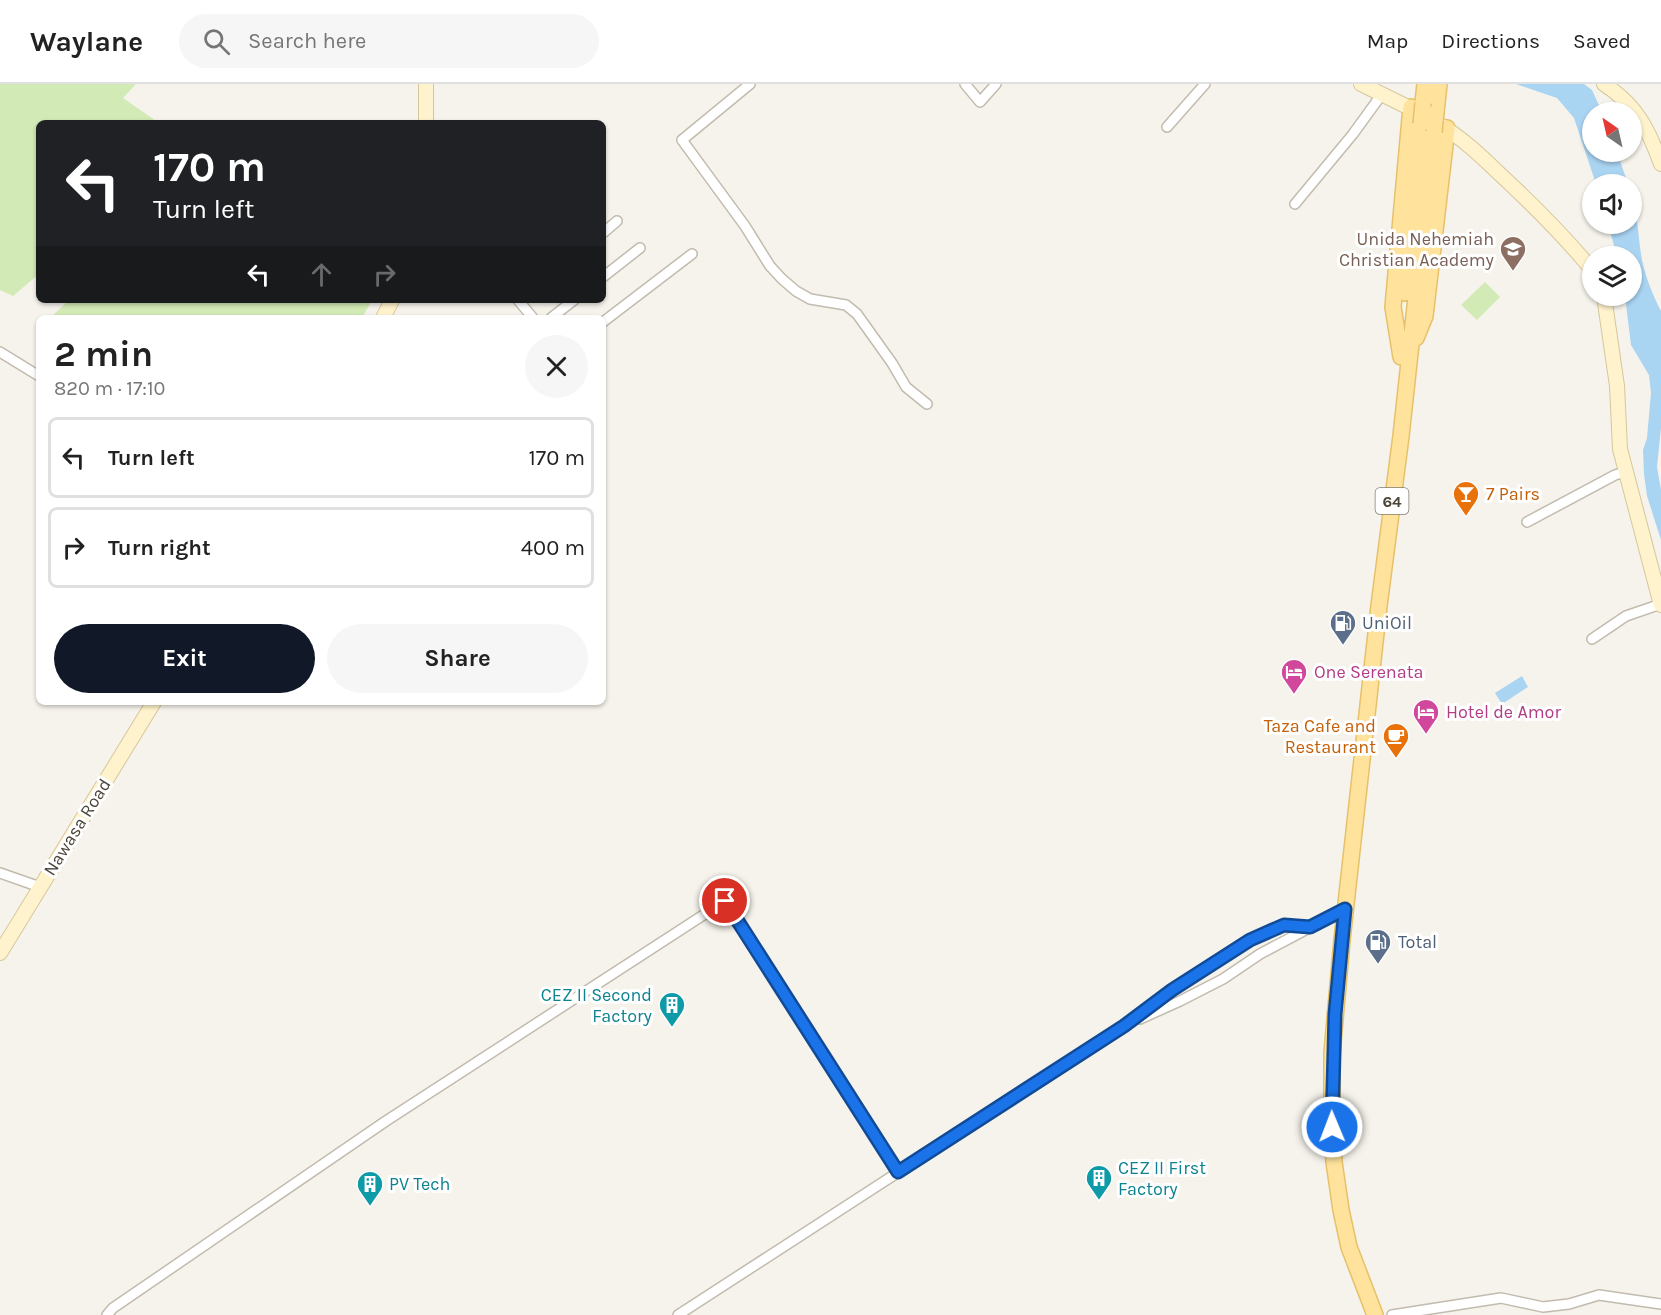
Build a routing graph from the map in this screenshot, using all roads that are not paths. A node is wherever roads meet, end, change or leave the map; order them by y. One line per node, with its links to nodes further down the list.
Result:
1 (426, 84): 10 (main road)
2 (750, 84): 30 (street)
3 (965, 84): 4 (street)
4 (996, 84)
5 (1205, 84): 11 (street)
6 (1361, 84): 8 (main road)
7 (1604, 84): 13 (main road)
8 (1382, 94): 9 (main road); 14 (street)
9 (1428, 96): 12 (main road, 64, bridge); 12 (main road); 28 (main road)
10 (426, 120)
11 (1167, 127)
12 (1434, 128): 19 (main road); 28 (main road, 64)
13 (1661, 164)
14 (1295, 204)
15 (617, 221): 16 (street)
16 (606, 230)
17 (640, 248): 20 (street)
18 (692, 254): 26 (street)
19 (1582, 259)
20 (606, 275)
21 (521, 303): 24 (street)
22 (570, 303): 25 (street)
23 (1605, 306): 31 (main road)
24 (531, 315)
25 (555, 315)
26 (606, 320)
27 (0, 352): 29 (street)
28 (1405, 357): 38 (main road, 64)
29 (36, 374)
30 (927, 404)
31 (1625, 472): 32 (street); 33 (main road)
32 (1527, 522)
33 (1661, 604): 34 (street)
34 (1592, 639)
35 (152, 705): 37 (main road, Nawasa Road)
36 (0, 873): 37 (street)
37 (40, 887): 40 (main road, Nawasa Road)
38 (1345, 909): 39 (street); 46 (main road, 64)
39 (1310, 927): 41 (street); 41 (street)
40 (0, 953)
41 (1124, 1026): 42 (street)
42 (898, 1172): 44 (street); 45 (street)
43 (1661, 1304): 47 (street)
44 (107, 1315)
45 (678, 1315)
46 (1374, 1315)
47 (1392, 1315)

